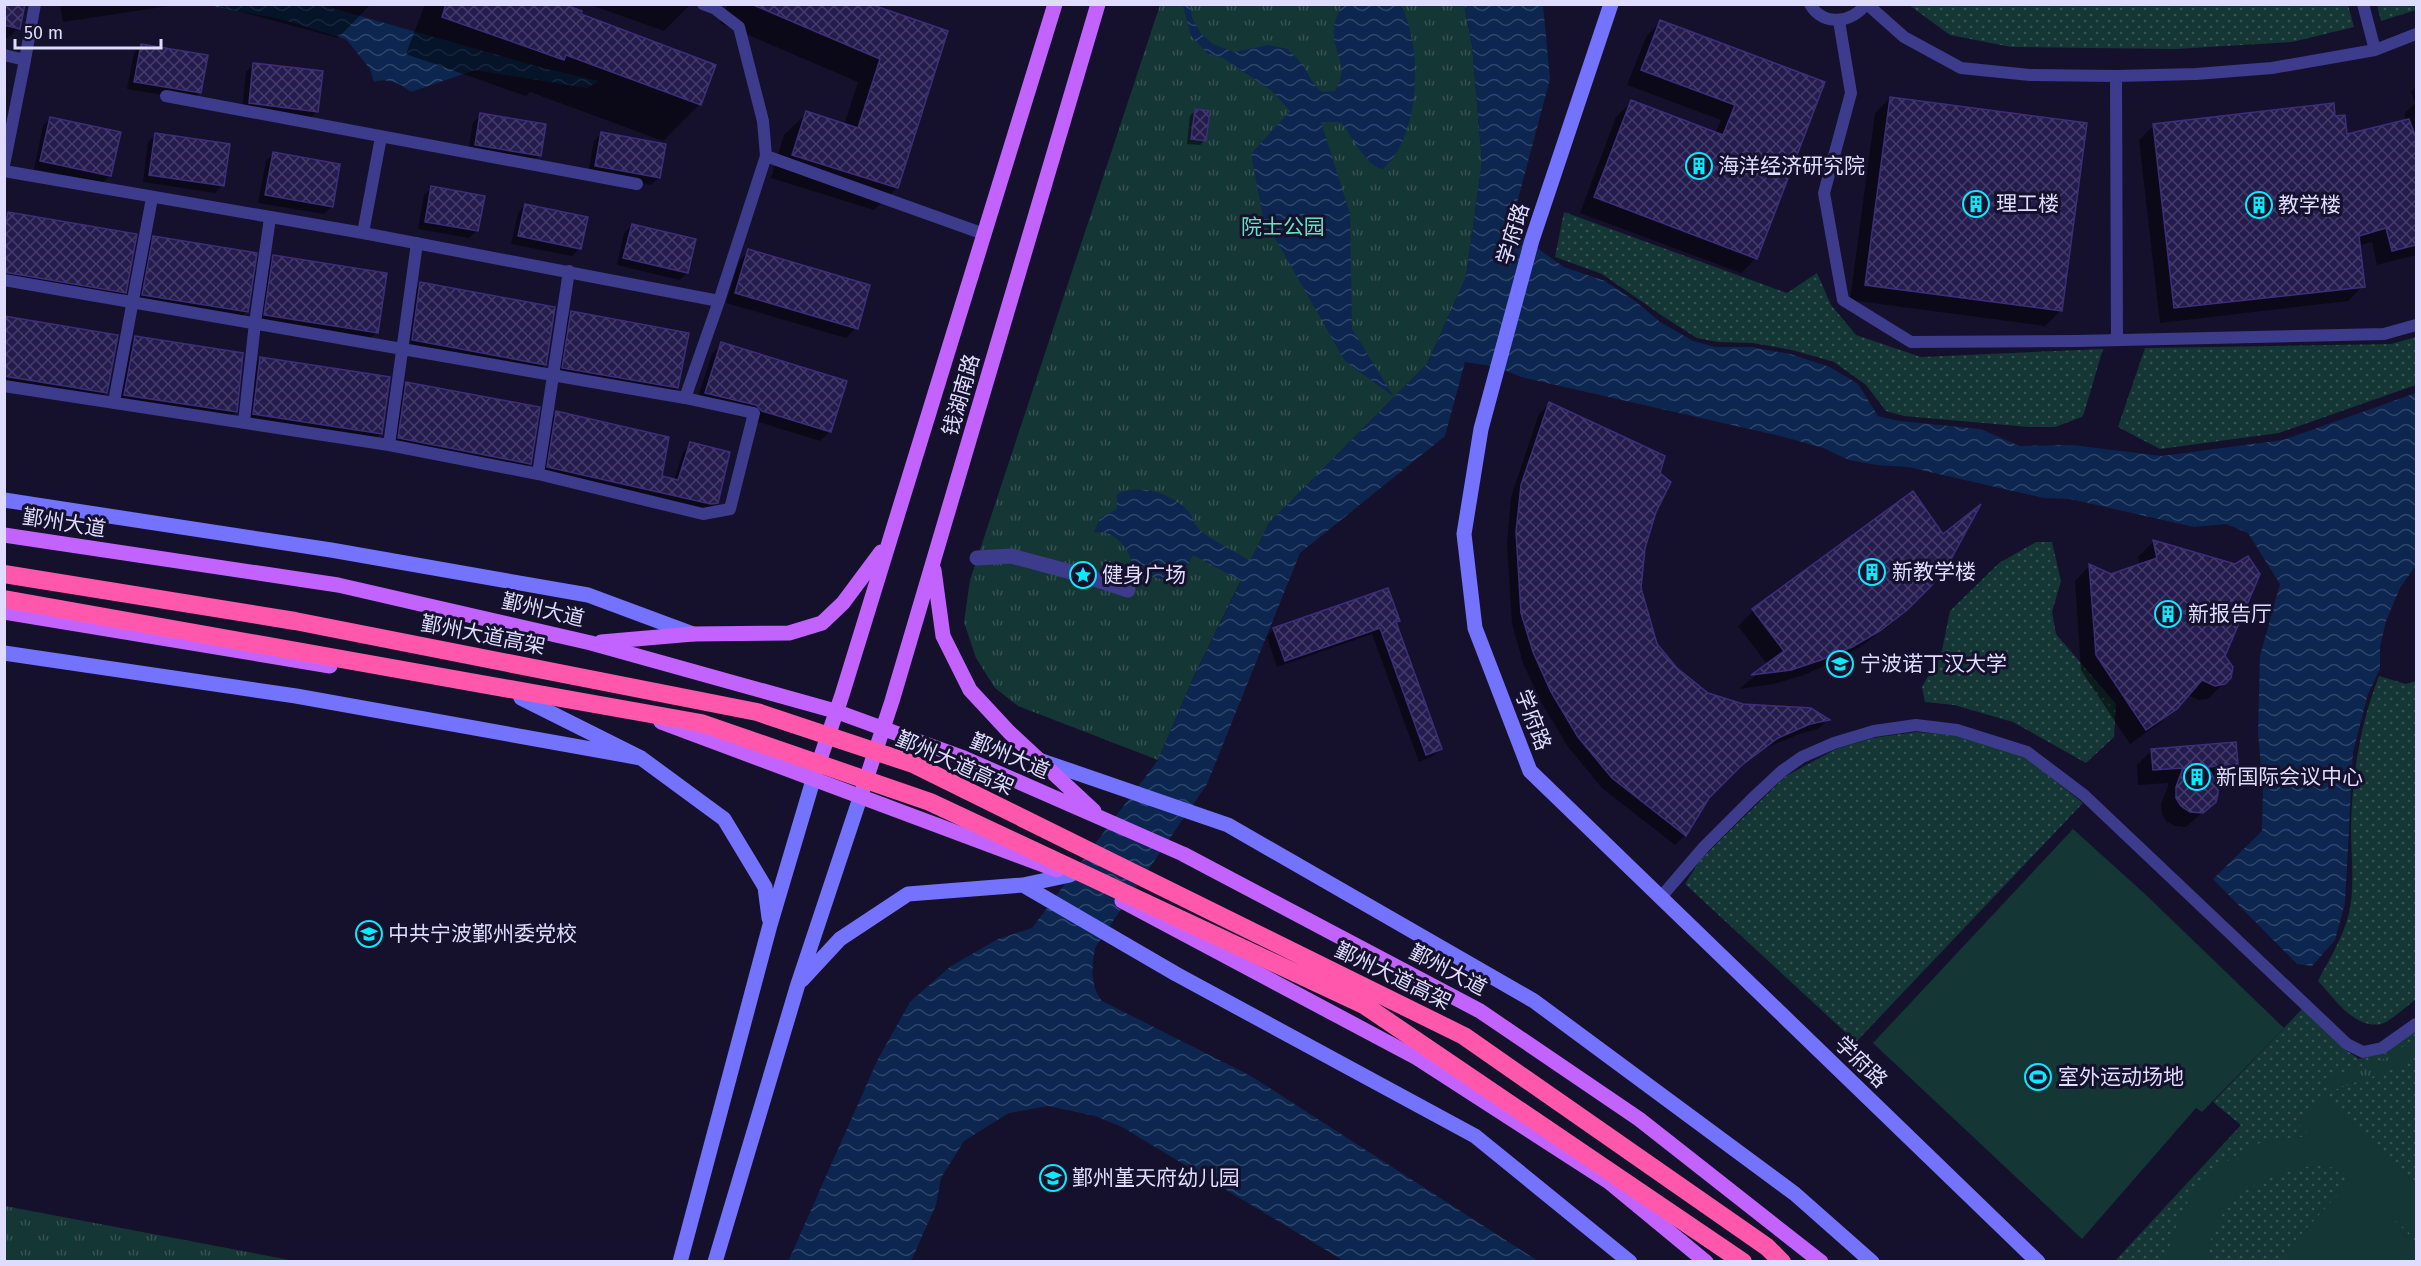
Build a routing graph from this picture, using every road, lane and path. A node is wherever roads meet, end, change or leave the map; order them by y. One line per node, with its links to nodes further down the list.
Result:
1 (35, 4): 13 (lane)
2 (703, 4): 17 (lane)
3 (1611, 4): 63 (street, 学府路)
4 (1810, 4): 9 (lane)
5 (1866, 4): 9 (lane); 14 (lane)
6 (2363, 4): 11 (lane)
7 (1055, 6): 24 (main road, 钱湖南路)
8 (1097, 7): 45 (main road, 钱湖南路)
9 (1839, 21): 32 (lane)
10 (2416, 34): 11 (lane)
11 (2375, 50): 14 (lane)
12 (4, 55): 13 (lane)
13 (25, 60): 18 (lane)
14 (2116, 76): 32 (lane)
15 (166, 96): 16 (lane)
16 (381, 137): 20 (lane); 23 (lane)
17 (766, 156): 24 (lane); 28 (lane)
18 (4, 165)
19 (4, 171): 21 (lane)
20 (637, 184)
21 (152, 198): 22 (lane); 29 (lane)
22 (270, 218): 23 (lane); 30 (lane)
23 (363, 233): 25 (lane)
24 (984, 234): 43 (main road, 钱湖南路)
25 (417, 243): 26 (lane); 33 (lane)
26 (569, 271): 28 (lane); 34 (lane)
27 (4, 280): 29 (lane)
28 (719, 301): 36 (lane)
29 (133, 302): 30 (lane); 37 (lane)
30 (255, 323): 33 (lane); 38 (lane)
31 (2416, 325): 32 (lane)
32 (2117, 340)
33 (402, 349): 34 (lane); 39 (lane)
34 (553, 375): 36 (lane); 40 (lane)
35 (4, 386): 37 (lane)
36 (685, 398): 40 (lane)
37 (114, 402): 38 (lane)
38 (244, 422): 39 (lane)
39 (389, 445): 40 (lane)
40 (538, 474)
41 (4, 500): 50 (street, 鄞州大道)
42 (4, 535): 51 (main road, 鄞州大道)
43 (889, 543): 50 (main road); 54 (main road, 钱湖南路)
44 (977, 558): 47 (street)
45 (933, 563): 55 (main road, 钱湖南路); 57 (main road)
46 (4, 574): 72 (highway, 鄞州大道高架, bridge)
47 (1128, 590)
48 (4, 599): 71 (highway, 鄞州大道高架, bridge)
49 (4, 612): 53 (main road)
50 (693, 634): 51 (main road)
51 (591, 643): 54 (main road, 鄞州大道)
52 (4, 653): 56 (street)
53 (521, 698): 56 (street); 58 (main road)
54 (835, 711): 55 (main road, 鄞州大道); 58 (main road, 钱湖南路)
55 (881, 730): 59 (main road, 钱湖南路); 60 (main road, 鄞州大道)
56 (641, 758): 64 (street)
57 (1039, 760): 60 (main road); 74 (street, 鄞州大道)
58 (814, 777): 59 (main road); 64 (street)
59 (861, 795): 61 (main road); 65 (street)
60 (1102, 819): 73 (main road, 鄞州大道)
61 (1070, 875): 62 (street); 70 (main road)
62 (1023, 885): 65 (street); 69 (street)
63 (1661, 897): 66 (lane); 75 (street, 学府路)
64 (770, 925): 67 (street)
65 (798, 984): 68 (street)
66 (2416, 1024)
67 (680, 1262)
68 (715, 1262)
69 (1630, 1262)
70 (1706, 1262)
71 (1743, 1262)
72 (1782, 1262)
73 (1821, 1262)
74 (1872, 1262)
75 (2038, 1262)

